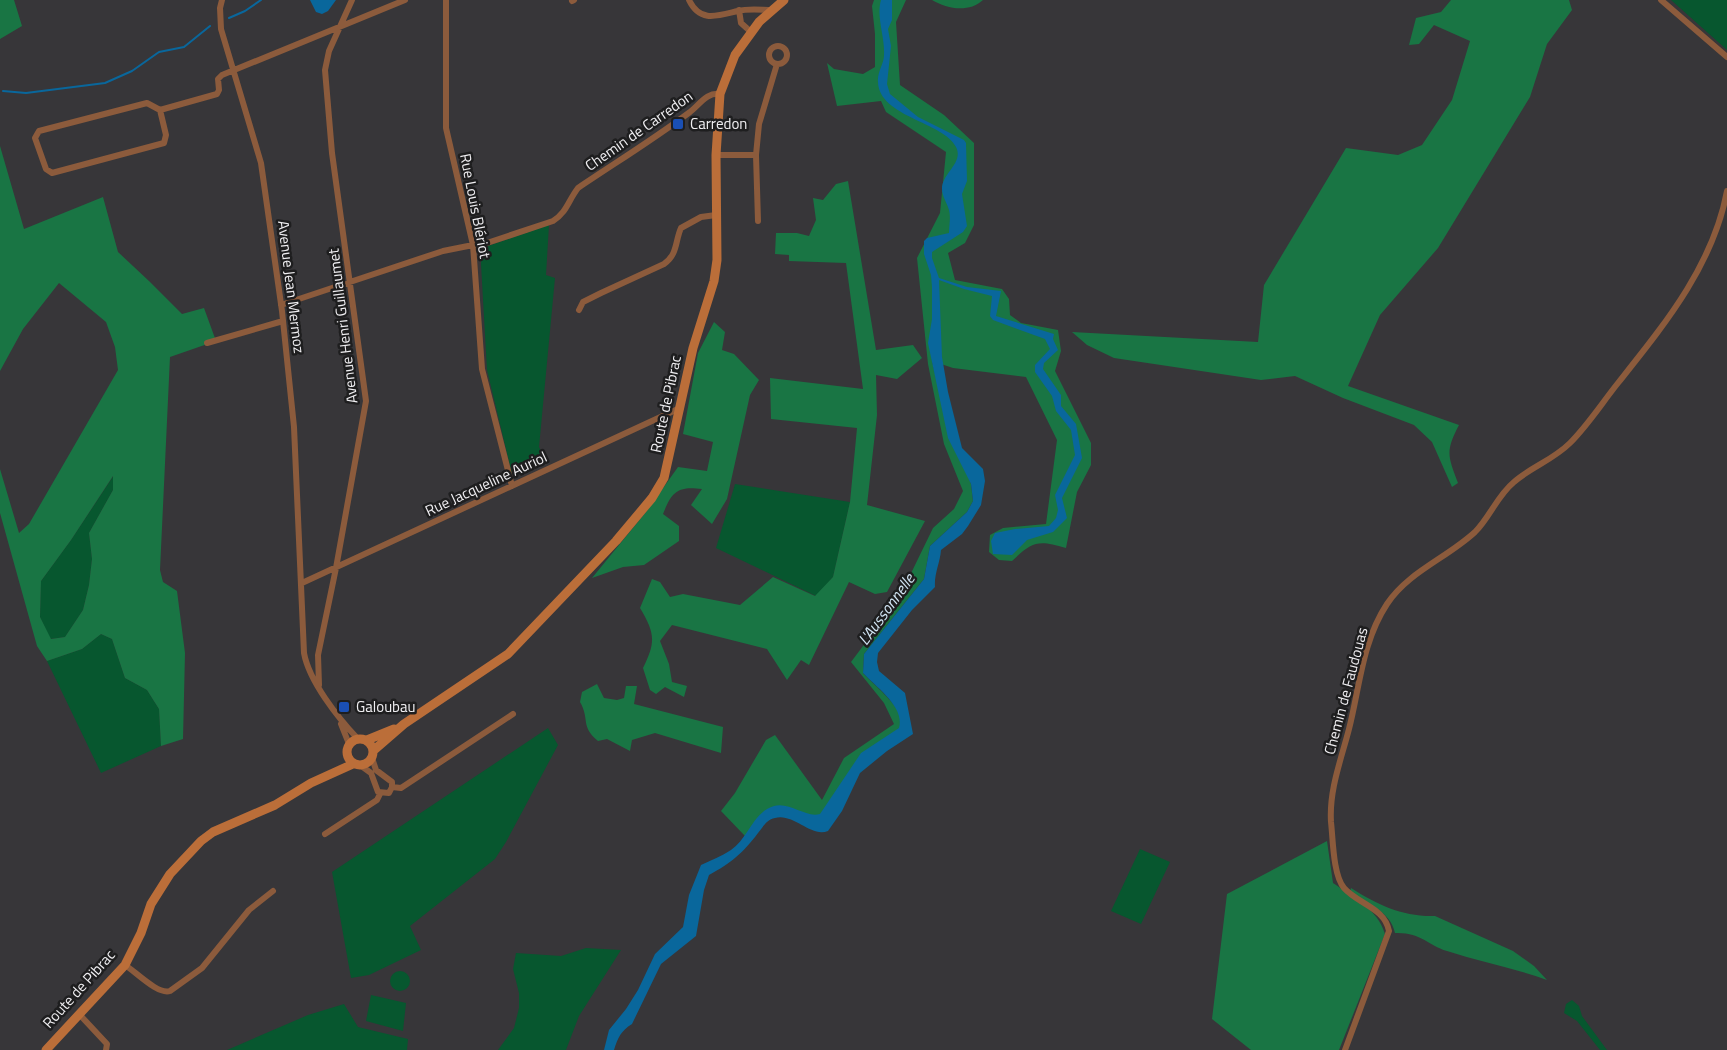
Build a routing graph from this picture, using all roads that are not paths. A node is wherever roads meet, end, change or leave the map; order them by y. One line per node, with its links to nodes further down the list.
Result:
1 (222, 0): 14 (street, Avenue Jean Mermoz)
2 (352, 0): 10 (street, Avenue Henri Guillaumet)
3 (405, 0): 10 (street)
4 (446, 0): 23 (street, Rue Louis Blériot)
5 (689, 0): 8 (street)
6 (784, 0): 9 (main road, Route de Pibrac)
7 (1661, 0): 12 (street)
8 (739, 10): 9 (street); 11 (street)
9 (772, 10): 11 (main road, Route de Pibrac)
10 (339, 27): 14 (street); 24 (street, Avenue Henri Guillaumet)
11 (751, 32): 15 (main road, Route de Pibrac)
12 (1727, 57)
13 (777, 64): 18 (street)
14 (234, 69): 16 (street); 25 (street, Avenue Jean Mermoz)
15 (720, 94): 17 (main road, Route de Pibrac); 22 (street, Chemin de Carredon)
16 (160, 110): 16 (street)
17 (716, 155): 18 (street); 20 (main road, Route de Pibrac)
18 (756, 155): 21 (street)
19 (1727, 191): 50 (street, Chemin de Faudouas)
20 (716, 215): 26 (street); 29 (main road, Route de Pibrac)
21 (758, 221)
22 (484, 244)
23 (473, 245): 24 (street); 30 (street, Rue Louis Blériot)
24 (350, 282): 25 (street); 31 (street, Avenue Henri Guillaumet)
25 (281, 304): 27 (street, Avenue Jean Mermoz)
26 (579, 310)
27 (283, 321): 28 (street); 32 (street, Avenue Jean Mermoz)
28 (207, 344)
29 (680, 408): 30 (street, Rue Jacqueline Auriol); 36 (main road, Route de Pibrac)
30 (512, 486): 31 (street, Rue Jacqueline Auriol)
31 (336, 568): 32 (street, Rue Jacqueline Auriol); 33 (street, Avenue Henri Guillaumet)
32 (302, 583): 33 (street, Avenue Jean Mermoz)
33 (320, 687): 34 (street, Avenue Jean Mermoz)
34 (336, 712): 37 (street); 38 (street)
35 (513, 714): 42 (street)
36 (405, 724): 37 (main road, Route de Pibrac); 39 (main road, Route de Pibrac)
37 (363, 739): 38 (main road, Route de Pibrac); 39 (main road)
38 (348, 749): 40 (main road); 41 (main road, Route de Pibrac)
39 (373, 754): 40 (main road, Route de Pibrac); 42 (street)
40 (357, 764): 41 (main road, Route de Pibrac); 43 (street)
41 (311, 783): 46 (main road, Route de Pibrac)
42 (392, 788): 43 (street)
43 (380, 794): 44 (street)
44 (325, 834)
45 (273, 891): 46 (street)
46 (125, 965): 47 (main road, Route de Pibrac)
47 (79, 1014): 48 (main road, Route de Pibrac); 49 (street)
48 (46, 1050)
49 (106, 1050)
50 (1345, 1050)

